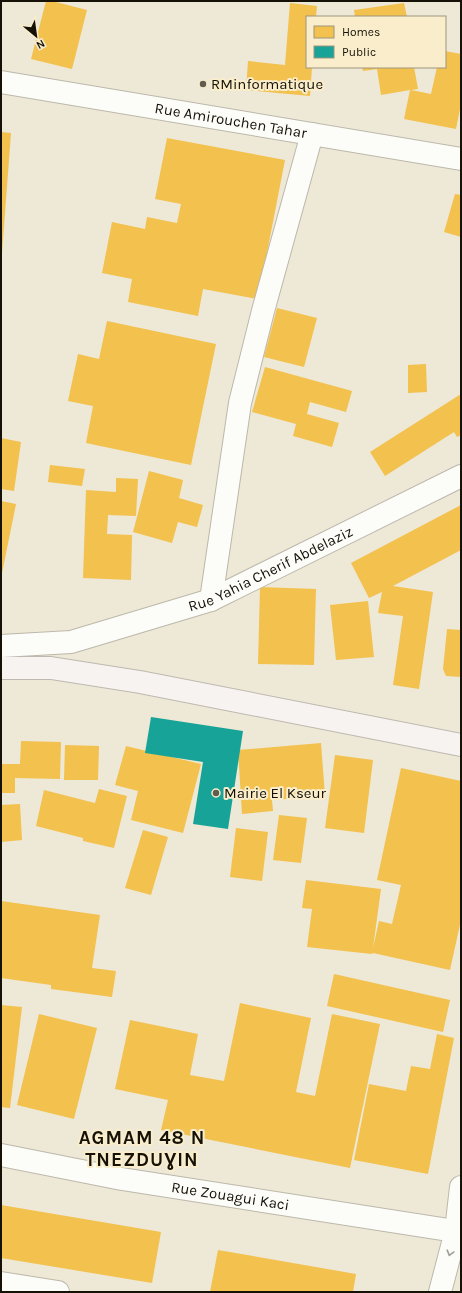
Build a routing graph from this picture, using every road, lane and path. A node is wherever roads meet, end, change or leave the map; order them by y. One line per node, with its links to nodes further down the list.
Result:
1 (1, 82): 2 (street, Rue Amirouchen Tahar)
2 (312, 134): 3 (street, Rue Amirouchen Tahar); 5 (street)
3 (461, 159)
4 (461, 476): 5 (street, Rue Yahia Cherif Abdelaziz)
5 (211, 600): 6 (street, Rue Yahia Cherif Abdelaziz)
6 (1, 646)
7 (1, 668): 8 (main road)
8 (461, 745)
9 (1, 1155): 11 (street, Rue Zouagui Kaci)
10 (461, 1187): 11 (street)
11 (458, 1231): 14 (street, one-way to 14)
12 (1, 1283): 13 (street)
13 (58, 1292)
14 (440, 1292)

